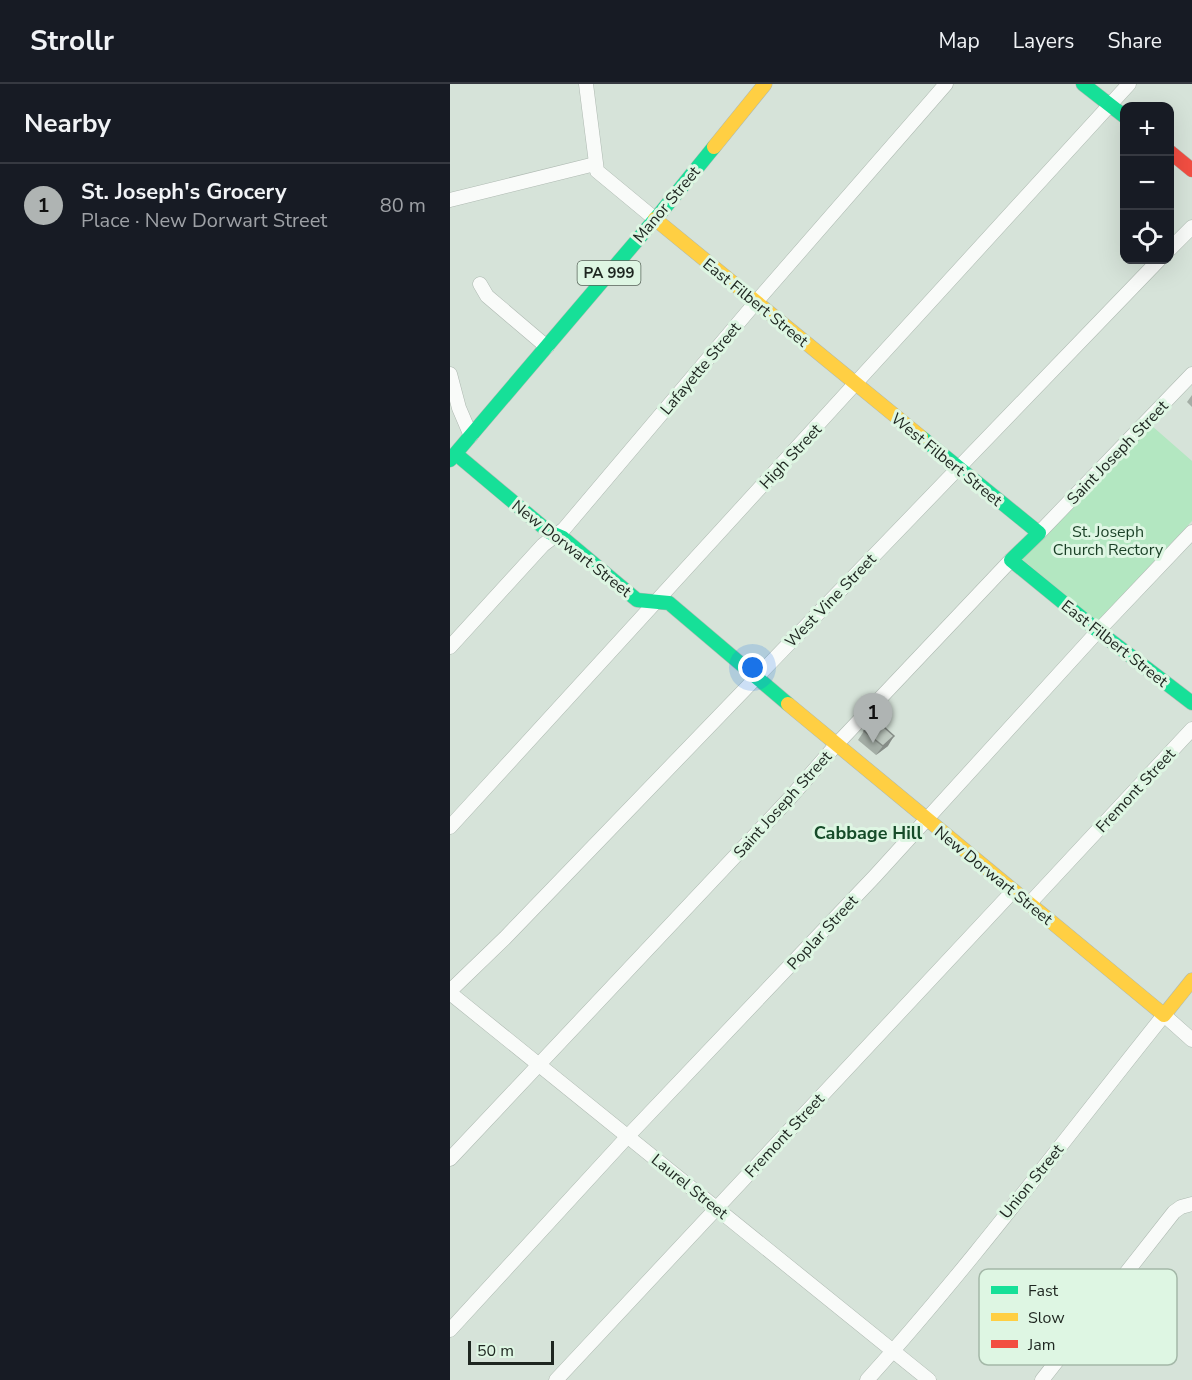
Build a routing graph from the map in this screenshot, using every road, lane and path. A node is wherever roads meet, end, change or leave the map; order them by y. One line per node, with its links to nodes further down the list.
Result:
1 (586, 84): 9 (street)
2 (765, 84): 12 (street, Manor Street / PA 999)
3 (946, 84): 17 (street, Lafayette Street)
4 (1083, 84): 6 (street)
5 (1129, 84): 6 (street, High Street)
6 (1110, 105): 7 (street); 21 (street, High Street)
7 (1120, 112)
8 (1174, 155): 10 (street)
9 (595, 164): 11 (street); 12 (street)
10 (1192, 170)
11 (450, 200)
12 (655, 219): 17 (street, East Filbert Street); 18 (street, Manor Street / PA 999)
13 (1192, 227): 14 (street)
14 (1174, 245)
15 (1155, 264): 24 (street, West Vine Street)
16 (480, 284): 18 (street)
17 (756, 302): 21 (street, East Filbert Street); 27 (street, Lafayette Street)
18 (547, 347): 22 (street, Manor Street / PA 999)
19 (450, 374): 22 (street)
20 (1192, 374): 26 (street, Saint Joseph Street)
21 (856, 384): 24 (street, West Filbert Street); 29 (street, High Street)
22 (471, 436): 23 (street, Manor Street / PA 999)
23 (453, 457): 27 (street, New Dorwart Street)
24 (957, 467): 26 (street, West Filbert Street); 32 (street, West Vine Street)
25 (1192, 532): 30 (street, Poplar Street)
26 (1039, 533): 28 (street, Saint Joseph Street)
27 (556, 535): 29 (street, New Dorwart Street); 31 (street, Lafayette Street)
28 (1011, 560): 30 (street, East Filbert Street); 35 (street, Saint Joseph Street)
29 (657, 602): 32 (street, New Dorwart Street); 37 (street, High Street)
30 (1098, 631): 33 (street, East Filbert Street); 36 (street, Poplar Street)
31 (450, 647)
32 (756, 676): 35 (street, New Dorwart Street); 41 (street, West Vine Street)
33 (1192, 703)
34 (1192, 729): 39 (street, Fremont Street)
35 (836, 745): 36 (street, New Dorwart Street); 44 (street, Saint Joseph Street)
36 (926, 819): 38 (street, New Dorwart Street); 45 (street, Poplar Street)
37 (450, 827)
38 (1013, 891): 39 (street, New Dorwart Street); 48 (street, Fremont Street)
39 (1029, 904): 42 (street, New Dorwart Street)
40 (1192, 980): 42 (street, Union Street)
41 (450, 992): 44 (street, Laurel Street)
42 (1164, 1015): 43 (street, New Dorwart Street); 51 (street, Union Street)
43 (1192, 1040)
44 (539, 1065): 45 (street, Laurel Street); 46 (street, Saint Joseph Street)
45 (628, 1136): 48 (street, Laurel Street); 50 (street, Poplar Street)
46 (450, 1159)
47 (1192, 1204): 49 (street)
48 (716, 1208): 51 (street, Laurel Street); 54 (street, Fremont Street)
49 (1130, 1269)
50 (450, 1330)
51 (893, 1351): 55 (street, Union Street); 56 (street, Laurel Street)
52 (1057, 1365): 53 (street)
53 (1046, 1379)
54 (556, 1380)
55 (867, 1380)
56 (929, 1380)

